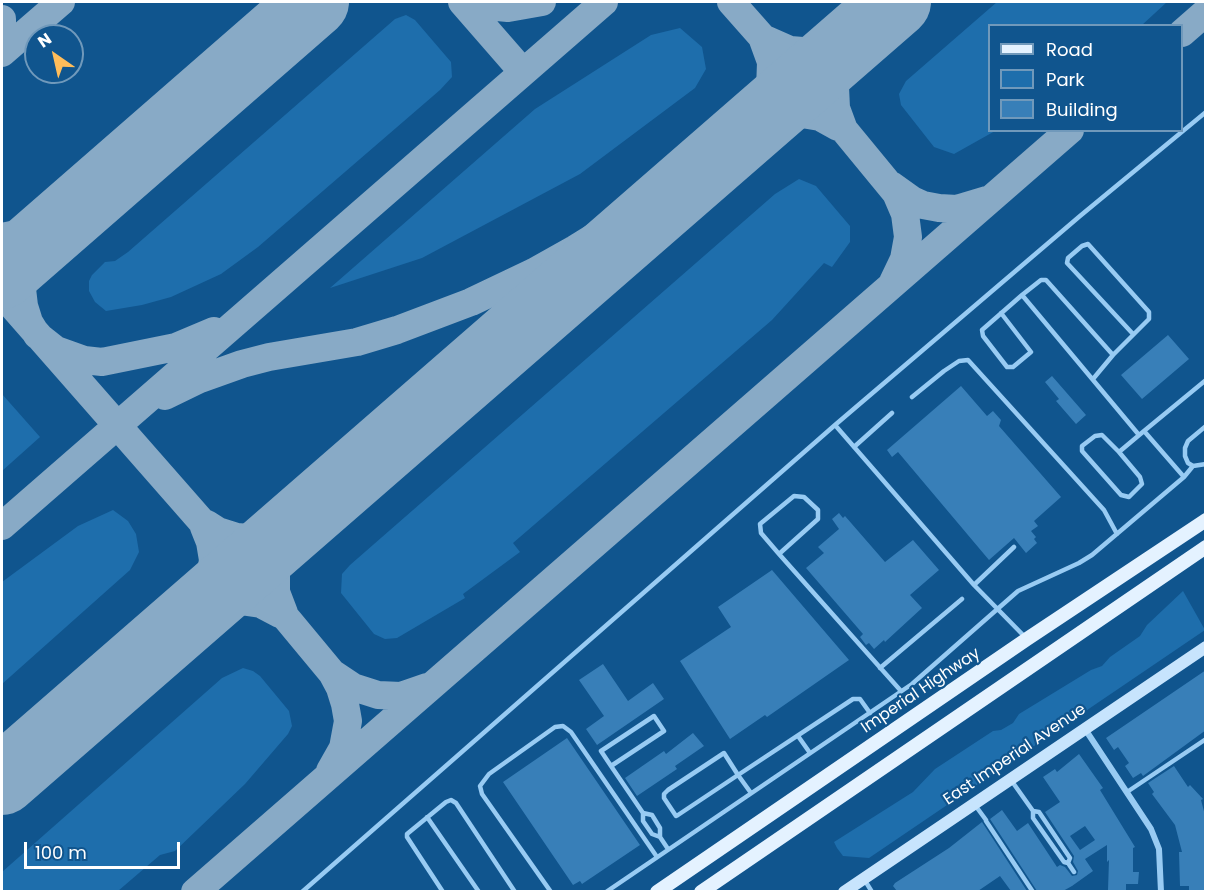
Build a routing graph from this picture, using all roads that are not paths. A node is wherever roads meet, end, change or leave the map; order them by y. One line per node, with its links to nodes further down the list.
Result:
1 (1206, 112): 2 (lane)
2 (1183, 131)
3 (1182, 132): 12 (lane)
4 (1022, 295): 5 (lane); 7 (lane); 8 (lane)
5 (1001, 313): 5 (lane)
6 (1133, 334): 6 (lane); 7 (lane)
7 (1113, 355): 8 (lane)
8 (1093, 379): 14 (lane)
9 (1206, 380): 14 (lane)
10 (912, 397): 21 (lane)
11 (892, 413): 15 (lane)
12 (835, 425): 15 (lane); 51 (lane)
13 (1206, 426): 18 (lane)
14 (1142, 433): 16 (lane); 19 (lane)
15 (854, 447): 25 (lane)
16 (1119, 452): 16 (lane)
17 (1206, 464): 18 (lane)
18 (1193, 466): 19 (lane)
19 (1184, 477): 21 (lane)
20 (1206, 520): 28 (main road, Imperial Highway)
21 (1117, 534): 27 (lane)
22 (1014, 547): 25 (lane)
23 (1206, 547): 30 (main road)
24 (779, 554): 24 (lane); 31 (lane)
25 (974, 585): 27 (lane)
26 (962, 600): 31 (lane)
27 (996, 609): 28 (lane); 32 (lane)
28 (1027, 639): 30 (main road); 57 (main road, Imperial Highway)
29 (1206, 647): 34 (street, East Imperial Avenue)
30 (1040, 658): 58 (main road)
31 (880, 668): 32 (lane)
32 (901, 691): 33 (lane)
33 (870, 713): 35 (lane); 37 (lane)
34 (1085, 729): 40 (street, East Imperial Avenue); 41 (street)
35 (798, 736): 37 (lane); 39 (lane)
36 (1206, 740): 41 (lane)
37 (810, 753): 42 (lane)
38 (611, 766): 38 (lane); 44 (lane)
39 (738, 775): 39 (lane); 42 (lane)
40 (1010, 778): 43 (street, East Imperial Avenue); 49 (lane)
41 (1127, 792): 62 (street)
42 (751, 793): 47 (lane)
43 (974, 803): 50 (street, East Imperial Avenue); 61 (lane)
44 (644, 813): 46 (lane); 46 (lane)
45 (428, 817): 52 (lane); 53 (lane); 54 (lane)
46 (660, 837): 47 (lane)
47 (668, 849): 48 (lane)
48 (657, 857): 55 (lane); 56 (lane)
49 (1074, 872)
50 (863, 878): 59 (street, East Imperial Avenue); 60 (lane)
51 (302, 891)
52 (443, 891)
53 (479, 891)
54 (515, 891)
55 (551, 891)
56 (606, 891)
57 (657, 891)
58 (701, 891)
59 (844, 891)
60 (872, 891)
61 (1034, 891)
62 (1161, 891)

